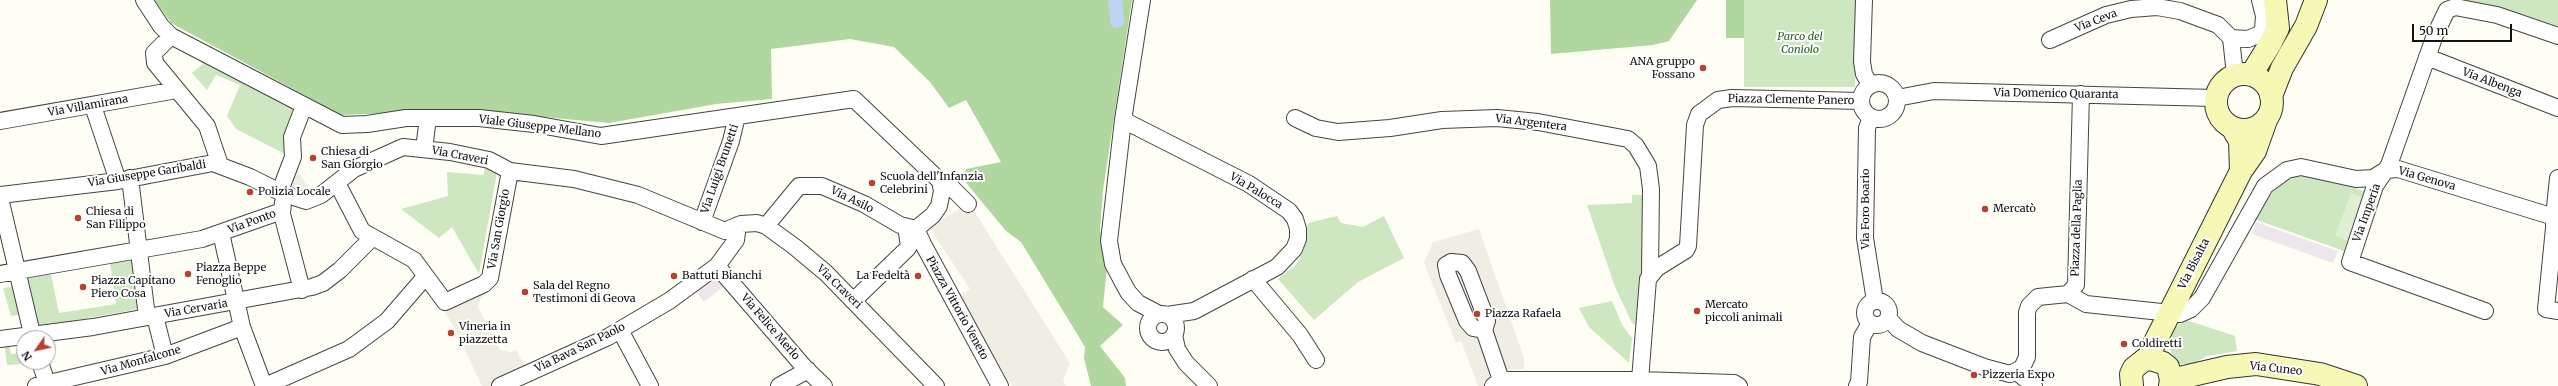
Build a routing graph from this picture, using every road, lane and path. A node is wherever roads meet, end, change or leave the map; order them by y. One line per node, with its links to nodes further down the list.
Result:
1 (144, 0): 7 (street, Viale Giuseppe Mellano)
2 (1142, 0): 27 (street)
3 (1864, 0): 13 (street)
4 (2260, 0): 9 (street)
5 (2275, 0): 12 (main road)
6 (2316, 0): 16 (main road, Via Bisalta)
7 (172, 36): 14 (street); 21 (street, Viale Giuseppe Mellano)
8 (2558, 36): 11 (street, Via Imperia)
9 (2231, 38): 10 (street, Via Ceva); 12 (street)
10 (2050, 40)
11 (2427, 57): 22 (street, Via Albenga); 33 (street, Via Imperia)
12 (2243, 75): 16 (main road); 18 (main road)
13 (1870, 85): 17 (street); 19 (street)
14 (176, 90): 20 (street, Via Villamirana); 32 (street)
15 (2081, 94): 17 (street, Via Domenico Quaranta); 18 (street, Via Domenico Quaranta); 60 (street, Piazza della Paglia)
16 (2272, 96): 28 (main road, Via Bisalta)
17 (1897, 98): 24 (street)
18 (2216, 98): 30 (main road, Via Bisalta)
19 (1861, 101): 24 (street); 54 (street, Piazza Clemente Panero)
20 (93, 106): 29 (street, Via Villamirana); 37 (street)
21 (304, 106): 25 (street, Viale Giuseppe Mellano); 40 (street)
22 (2558, 108)
23 (737, 116): 25 (street, Viale Giuseppe Mellano); 38 (street, Viale Giuseppe Mellano); 45 (street, Via Luigi Brunetti)
24 (1871, 117): 62 (street, Via Foro Boario)
25 (428, 118): 31 (street)
26 (1295, 118): 54 (street, Via Argentera)
27 (1123, 120): 58 (street, Via Palocca); 69 (street)
28 (2266, 120): 30 (main road); 35 (main road, Via Bisalta)
29 (0, 121)
30 (2233, 129): 35 (main road, Via Bisalta)
31 (424, 149): 34 (street, Via Craveri); 39 (street, Via Craveri)
32 (220, 165): 37 (street, Via Giuseppe Garibaldi); 40 (street, Via Giuseppe Garibaldi)
33 (2386, 170): 46 (street, Via Genova); 65 (street, Via Imperia); 67 (street, Via Genova)
34 (510, 171): 45 (street, Via Craveri); 57 (street, Via San Giorgio)
35 (2241, 171): 67 (main road, Via Bisalta)
36 (2558, 178): 46 (street)
37 (124, 179): 41 (street, Via Giuseppe Garibaldi); 52 (street)
38 (940, 181): 43 (street); 49 (street)
39 (337, 183): 40 (street, Via Giuseppe Garibaldi); 51 (street)
40 (282, 192): 44 (street)
41 (0, 195)
42 (0, 198): 55 (street)
43 (968, 204)
44 (282, 211): 50 (street, Via Ponto); 59 (street)
45 (702, 222): 48 (street, Via Craveri)
46 (2555, 225): 66 (street)
47 (766, 226): 48 (street); 49 (street, Via Asilo); 61 (street, Via Craveri)
48 (732, 228): 53 (street, Via Bava San Paolo)
49 (911, 228): 61 (street); 97 (street, Piazza Vittorio Veneto)
50 (221, 233): 52 (street); 63 (street)
51 (373, 237): 57 (street); 59 (street, Via Cervaria)
52 (139, 251): 55 (street); 68 (street)
53 (717, 266): 74 (street, Via Bava San Paolo); 84 (street, Via Felice Merlo)
54 (1656, 269): 86 (street, Via Argentera)
55 (18, 271): 56 (street); 73 (street)
56 (0, 274)
57 (425, 277): 91 (street)
58 (1254, 279): 64 (street, Via Palocca); 82 (street)
59 (302, 290): 63 (street, Via Cervaria)
60 (2068, 294): 67 (street); 85 (street)
61 (853, 301): 96 (street, Via Craveri)
62 (1875, 301): 70 (street); 71 (street)
63 (236, 302): 68 (street, Via Cervaria); 72 (street)
64 (1194, 311): 69 (street, Via Palocca); 77 (street, Via Palocca)
65 (2485, 311)
66 (2558, 311)
67 (2170, 314): 81 (main road, Via Bisalta)
68 (151, 317): 76 (street, Via Cervaria); 80 (street)
69 (1159, 318): 77 (street); 77 (street)
70 (1888, 318): 71 (street); 85 (street)
71 (1870, 324): 100 (street)
72 (242, 327): 80 (street, Via Monfalcone); 91 (street)
73 (31, 330)
74 (620, 330): 92 (street, Via Bava San Paolo); 93 (street)
75 (1484, 330): 87 (street)
76 (56, 333)
77 (1170, 335): 98 (street)
78 (16, 338): 79 (street, Via Cervaria)
79 (0, 339)
80 (165, 356): 90 (street, Via Monfalcone)
81 (2151, 359): 89 (main road); 102 (main road)
82 (1316, 360)
83 (41, 370): 90 (street)
84 (808, 370): 94 (street); 95 (street, Via Felice Merlo)
85 (2017, 372): 101 (street)
86 (1640, 380): 88 (street); 99 (street)
87 (1497, 383): 88 (street)
88 (1622, 383)
89 (2171, 383): 103 (main road, Via Cuneo)
90 (44, 385)
91 (265, 386)
92 (500, 386)
93 (650, 386)
94 (779, 386)
95 (824, 386)
96 (936, 386)
97 (1000, 386)
98 (1209, 386)
99 (1739, 386)
100 (1857, 386)
101 (2034, 386)
102 (2132, 386)
103 (2356, 386)

